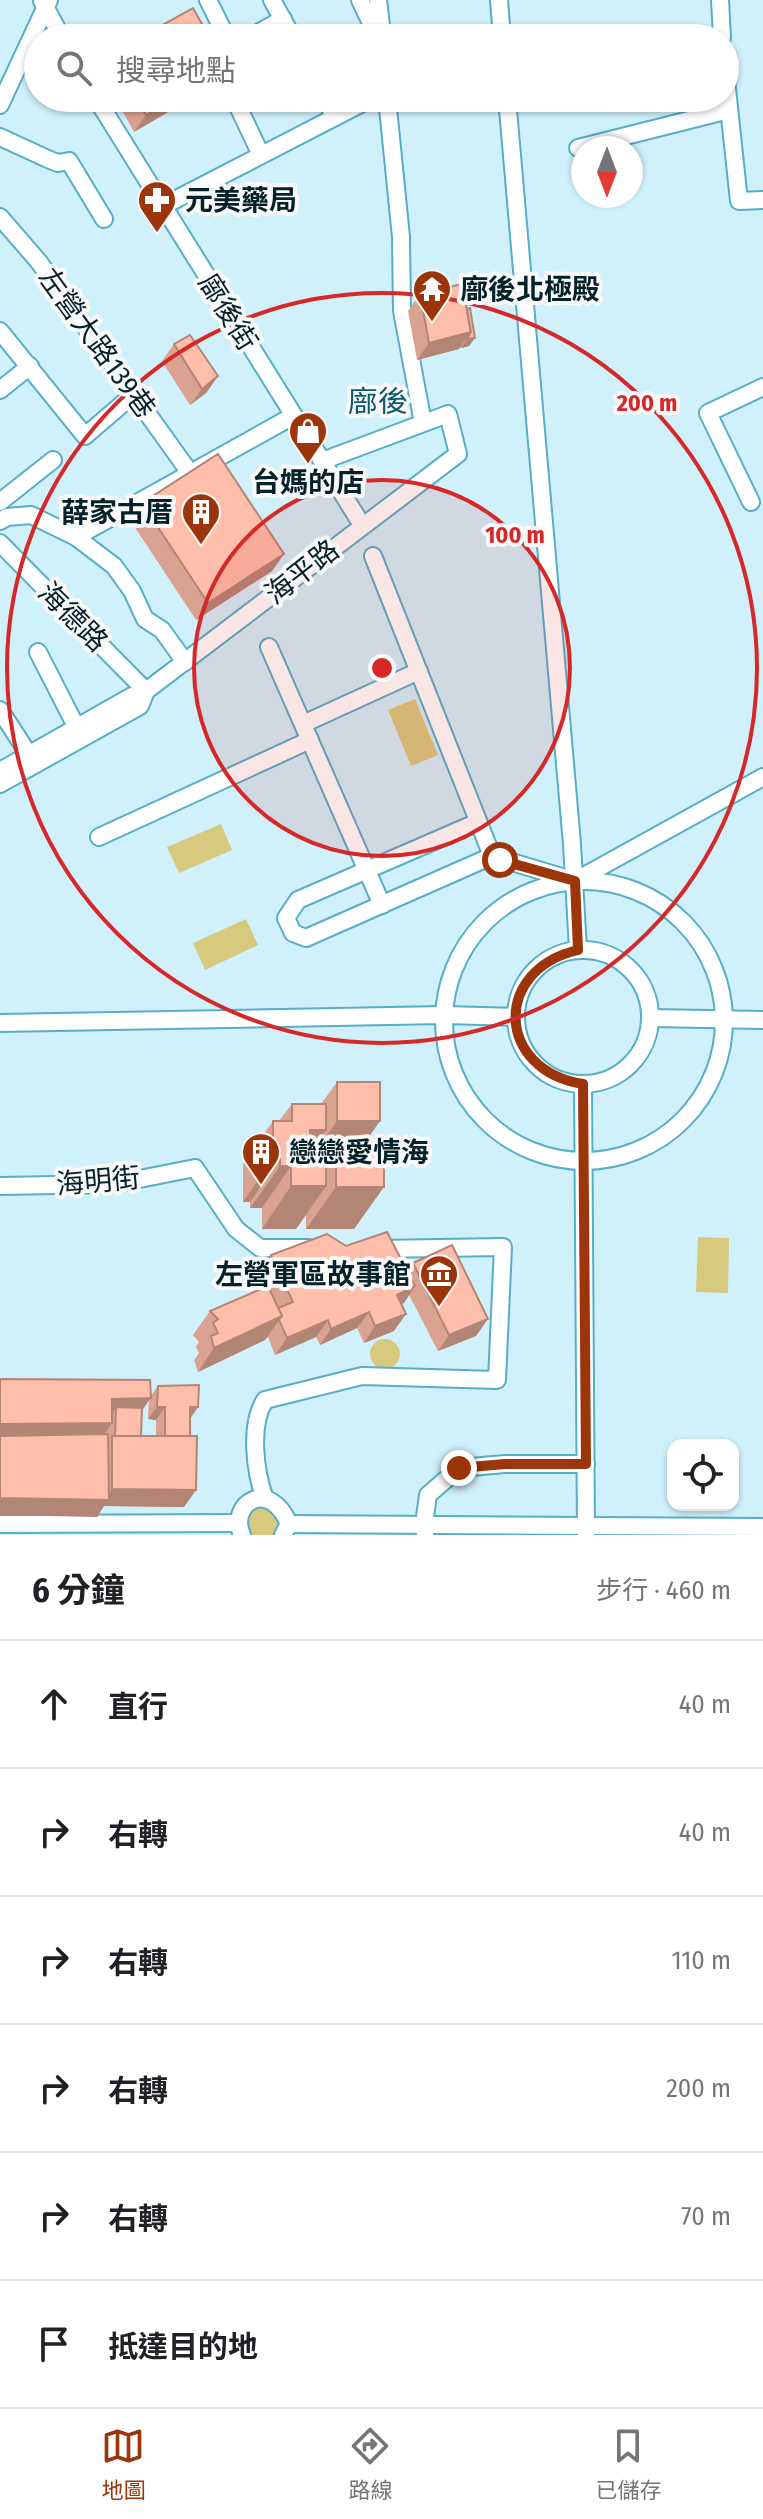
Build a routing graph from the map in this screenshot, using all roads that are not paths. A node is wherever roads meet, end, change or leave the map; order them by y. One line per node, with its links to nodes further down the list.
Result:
1 (208, 0): 11 (street)
2 (272, 0): 8 (street)
3 (360, 0): 14 (street)
4 (378, 0): 15 (street)
5 (499, 0): 16 (street)
6 (720, 0): 17 (street)
7 (45, 3): 9 (street); 10 (street)
8 (283, 19): 12 (street); 13 (street)
9 (34, 24)
10 (55, 24)
11 (220, 24)
12 (274, 24)
13 (286, 24)
14 (373, 24)
15 (379, 24)
16 (501, 24)
17 (721, 24)
18 (24, 44): 19 (street)
19 (4, 84): 20 (street)
20 (0, 105)
21 (105, 112): 34 (street, 廍後街)
22 (241, 112): 32 (street)
23 (332, 112): 29 (street)
24 (345, 112): 29 (street)
25 (388, 112): 43 (street)
26 (508, 112): 71 (street)
27 (721, 112): 30 (street)
28 (729, 112): 33 (street)
29 (335, 117): 32 (street)
30 (626, 136)
31 (0, 137): 36 (street)
32 (261, 155): 34 (street)
33 (763, 200)
34 (163, 206): 42 (street, 廍後街)
35 (0, 217): 41 (street, 左營大路139巷)
36 (104, 219)
37 (0, 331): 38 (street)
38 (30, 366): 40 (street); 41 (street)
39 (763, 387): 48 (street)
40 (0, 390)
41 (134, 394): 46 (street, 左營大路139巷)
42 (293, 416): 45 (street, 廍後街); 46 (street)
43 (423, 423): 45 (street); 50 (street, 海平路)
44 (53, 460): 47 (street)
45 (322, 461): 50 (street, 廍後街)
46 (190, 473): 51 (street)
47 (0, 502)
48 (751, 502)
49 (0, 521): 51 (street)
50 (362, 525): 56 (street, 海平路)
51 (76, 537): 56 (street)
52 (0, 543): 58 (street, 海德路)
53 (373, 556): 57 (street)
54 (269, 647): 60 (street)
55 (38, 652): 61 (street)
56 (185, 662): 58 (street, 海平路)
57 (419, 671): 60 (street); 67 (street)
58 (146, 691): 61 (street, 海平路)
59 (0, 710): 63 (street)
60 (303, 724): 62 (street)
61 (79, 734): 63 (street, 海平路)
62 (310, 740): 68 (street); 70 (street)
63 (33, 760): 64 (street, 海平路); 66 (street, 海平路)
64 (0, 771)
65 (763, 777): 71 (street)
66 (0, 784)
67 (478, 822): 69 (street); 70 (street)
68 (99, 837)
69 (496, 858): 71 (street); 72 (street)
70 (367, 871): 72 (street); 72 (street)
71 (575, 881): 73 (street); 74 (street); 77 (street)
72 (382, 905)
73 (578, 950): 75 (street); 76 (street)
74 (444, 1015): 75 (street); 79 (street); 81 (street)
75 (516, 1017): 80 (street)
76 (651, 1018): 77 (street); 80 (street)
77 (725, 1020): 78 (street); 81 (street)
78 (763, 1020)
79 (0, 1023)
80 (583, 1084): 81 (street)
81 (582, 1161): 85 (street)
82 (0, 1186): 83 (street, 海明街)
83 (321, 1248)
84 (361, 1248): 86 (street)
85 (586, 1464): 90 (street); 92 (street)
86 (265, 1499): 89 (street); 91 (street)
87 (0, 1524): 89 (street)
88 (763, 1527): 92 (street)
89 (240, 1529)
90 (425, 1529): 91 (street); 92 (street)
91 (286, 1530)
92 (586, 1530)

